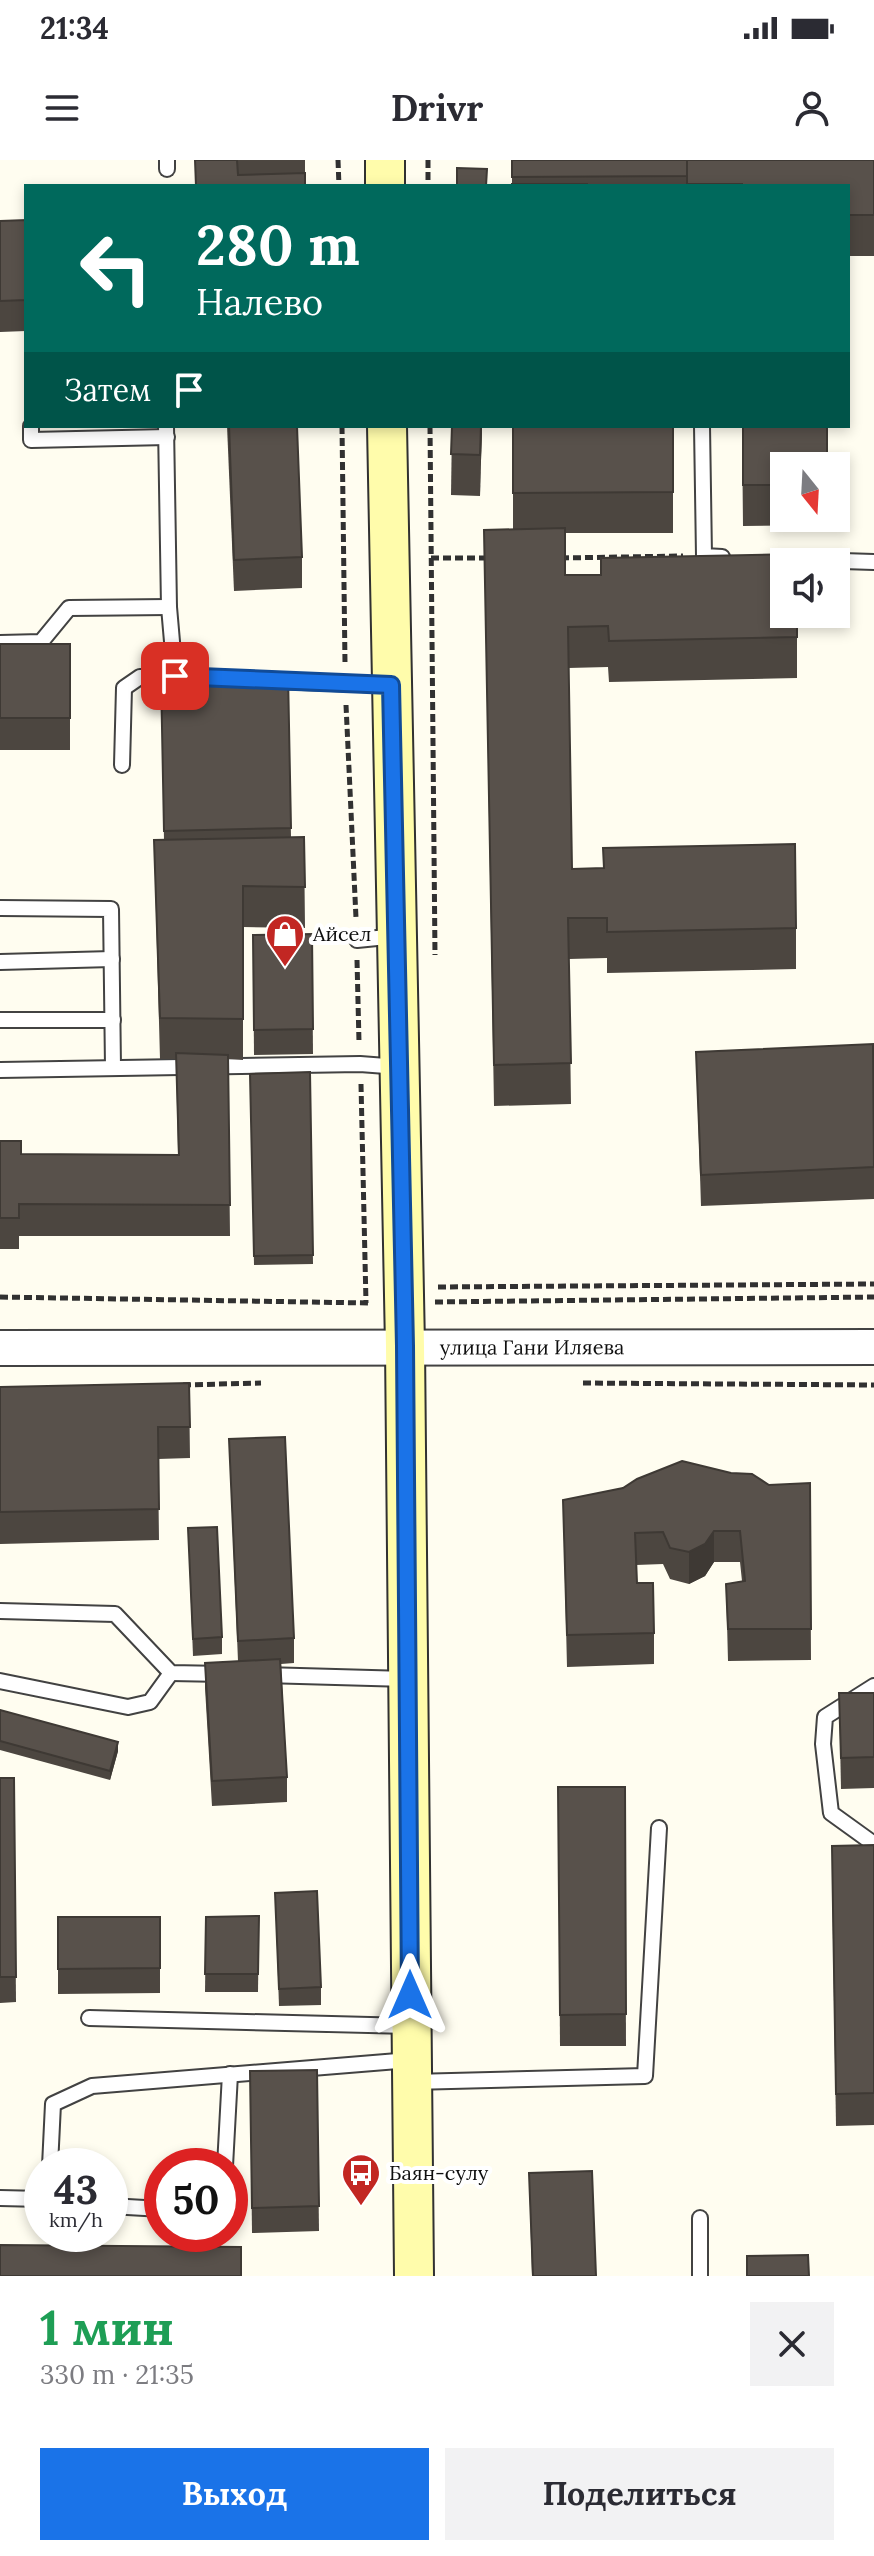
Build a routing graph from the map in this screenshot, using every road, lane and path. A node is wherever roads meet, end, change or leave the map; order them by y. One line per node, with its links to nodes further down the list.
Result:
1 (338, 160): 4 (path)
2 (385, 160): 5 (main road)
3 (428, 160): 6 (path)
4 (339, 184)
5 (385, 184)
6 (428, 184)
7 (31, 428): 12 (lane)
8 (342, 428): 25 (path)
9 (387, 428): 26 (main road)
10 (430, 428): 15 (path)
11 (702, 428): 13 (lane)
12 (166, 431): 20 (lane)
13 (704, 556): 14 (lane); 17 (path)
14 (735, 557)
15 (431, 558): 16 (path); 33 (path)
16 (503, 558)
17 (549, 558)
18 (766, 558): 19 (lane)
19 (874, 562)
20 (169, 607): 21 (lane); 22 (lane)
21 (0, 643)
22 (175, 676): 23 (lane); 27 (lane)
23 (206, 678)
24 (252, 680): 25 (lane)
25 (345, 684): 26 (lane); 30 (path)
26 (391, 685): 29 (main road)
27 (122, 765)
28 (0, 908): 31 (lane)
29 (397, 936): 30 (lane); 38 (main road)
30 (357, 940): 36 (path)
31 (112, 959): 32 (lane); 35 (lane)
32 (0, 962)
33 (435, 970)
34 (0, 1020): 35 (lane)
35 (113, 1020): 37 (lane)
36 (360, 1064): 37 (lane); 38 (lane); 41 (path)
37 (113, 1067): 39 (lane)
38 (400, 1068): 43 (main road)
39 (0, 1070)
40 (874, 1284): 42 (path)
41 (0, 1297)
42 (874, 1297)
43 (405, 1346): 44 (street, улица Гани Иляева); 45 (street, улица Гани Иляева); 54 (main road)
44 (874, 1347)
45 (0, 1348)
46 (272, 1383): 48 (path)
47 (578, 1383): 49 (path)
48 (176, 1385)
49 (874, 1385)
50 (0, 1611): 51 (lane)
51 (171, 1673): 52 (lane); 55 (lane)
52 (233, 1674)
53 (249, 1675): 54 (lane)
54 (408, 1679): 60 (main road)
55 (0, 1681)
56 (874, 1686): 58 (lane)
57 (659, 1828): 60 (lane)
58 (874, 1844)
59 (89, 2018): 60 (lane)
60 (411, 2056): 61 (lane); 67 (main road)
61 (230, 2074): 62 (lane); 63 (lane)
62 (51, 2148)
63 (226, 2148)
64 (0, 2198): 65 (lane)
65 (24, 2199)
66 (700, 2218): 68 (lane)
67 (414, 2276)
68 (700, 2276)

